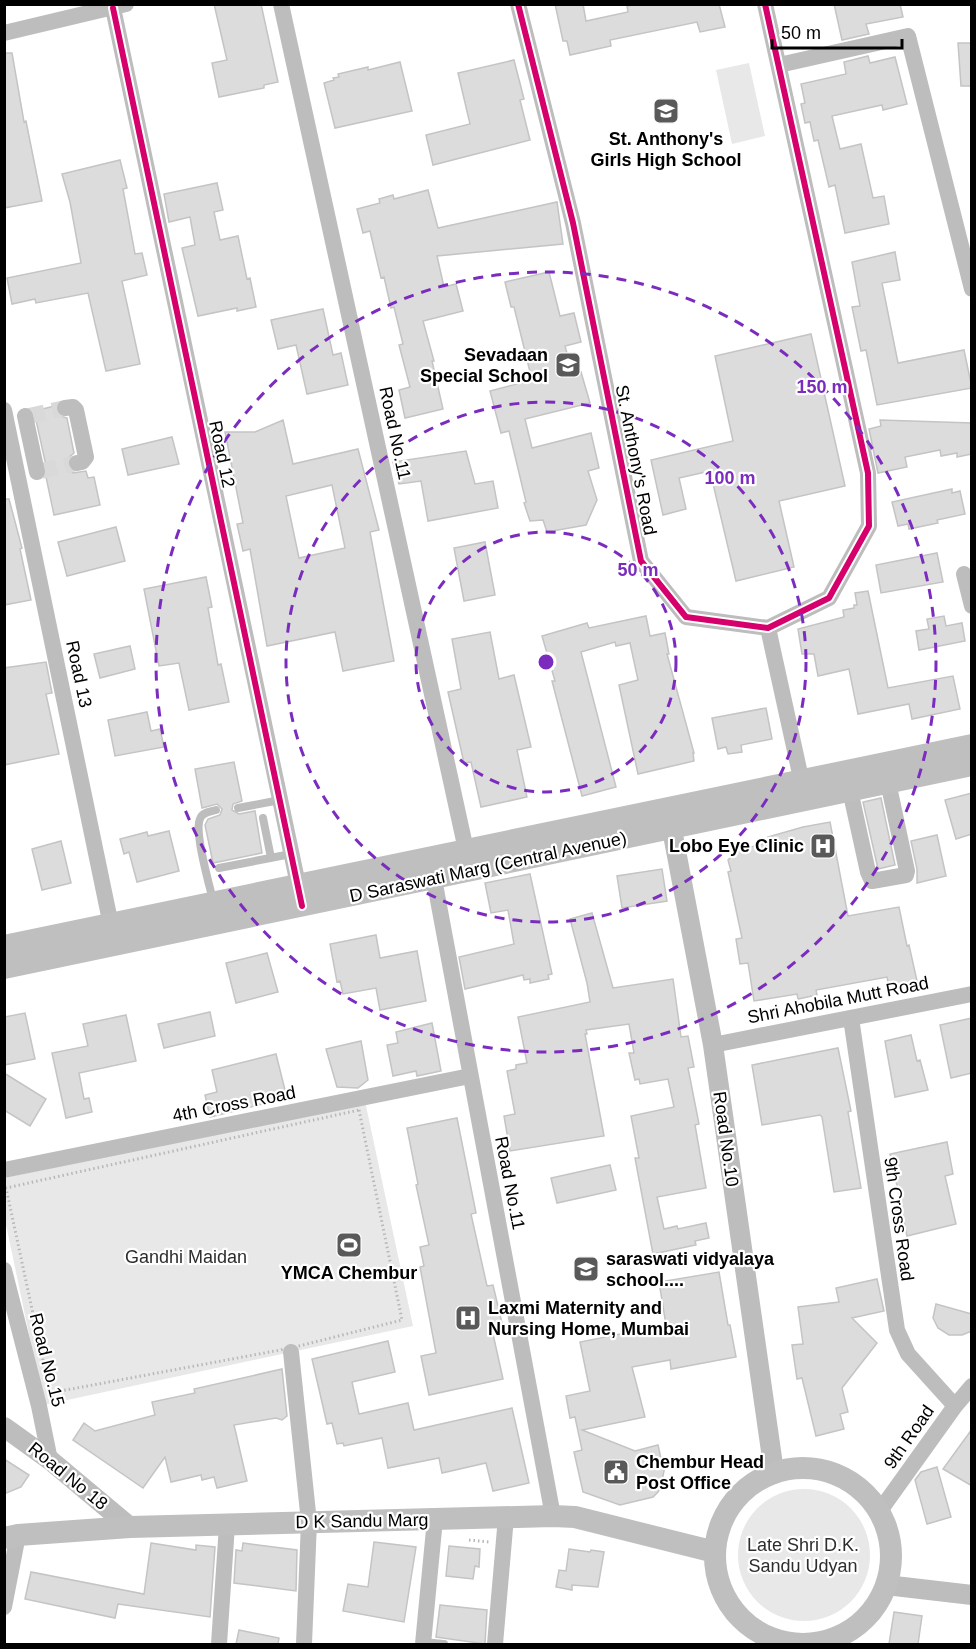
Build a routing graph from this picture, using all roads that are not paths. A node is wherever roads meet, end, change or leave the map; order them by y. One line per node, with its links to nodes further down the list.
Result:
1 (281, 4): 27 (street, Road No.11)
2 (518, 4): 14 (street, St. Anthony's Road)
3 (765, 4): 6 (street)
4 (119, 6): 5 (street); 20 (street, Road 12)
5 (4, 33)
6 (778, 65): 7 (street); 14 (street)
7 (972, 289)
8 (65, 408): 10 (street)
9 (6, 415): 11 (street, Road 13); 11 (street)
10 (77, 463)
11 (18, 476): 32 (street, Road 13)
12 (964, 574): 13 (street)
13 (972, 606)
14 (768, 628): 18 (street)
15 (972, 745): 18 (main road, D Saraswati Marg (Central Avenue))
16 (972, 765): 17 (main road, D Saraswati Marg (Central Avenue))
17 (888, 782): 19 (main road, D Saraswati Marg (Central Avenue)); 19 (street)
18 (803, 790): 19 (main road, D Saraswati Marg (Central Avenue)); 24 (main road, D Saraswati Marg (Central Avenue))
19 (850, 790)
20 (280, 801): 21 (lane); 25 (street, Road 12)
21 (238, 808)
22 (216, 810): 31 (lane)
23 (263, 818): 26 (lane)
24 (670, 818): 27 (main road, D Saraswati Marg (Central Avenue)); 37 (street, Road No.10)
25 (291, 854): 26 (lane); 30 (street, Road 12)
26 (271, 858): 28 (lane)
27 (468, 860): 29 (main road, D Saraswati Marg (Central Avenue))
28 (219, 868)
29 (432, 868): 30 (main road, D Saraswati Marg (Central Avenue)); 38 (street, Road No.11)
30 (300, 896): 31 (main road, D Saraswati Marg (Central Avenue)); 32 (main road, D Saraswati Marg (Central Avenue))
31 (213, 903): 32 (main road, D Saraswati Marg (Central Avenue))
32 (113, 935): 33 (main road, D Saraswati Marg (Central Avenue)); 34 (main road, D Saraswati Marg (Central Avenue))
33 (4, 946)
34 (4, 969)
35 (972, 994): 36 (street, Shri Ahobila Mutt Road)
36 (851, 1018): 37 (street, Shri Ahobila Mutt Road); 43 (street, 9th Cross Road)
37 (713, 1045): 46 (street, Road No.10)
38 (470, 1076): 39 (street, 4th Cross Road); 48 (street, Road No.11)
39 (4, 1170)
40 (4, 1270): 45 (street, Road No.15)
41 (291, 1352): 51 (street)
42 (972, 1386): 43 (street, 9th Road)
43 (955, 1406): 47 (street, 9th Road)
44 (4, 1427): 45 (street, Road No 18)
45 (50, 1460): 53 (street, Road No 18)
46 (774, 1472): 47 (main road); 55 (main road)
47 (879, 1512): 56 (main road)
48 (553, 1516): 49 (main road, D K Sandu Marg); 55 (main road, D K Sandu Marg)
49 (506, 1517): 50 (main road, D K Sandu Marg); 64 (street)
50 (435, 1519): 51 (main road, D K Sandu Marg); 59 (street)
51 (309, 1522): 52 (main road, D K Sandu Marg); 62 (street)
52 (227, 1525): 53 (main road, D K Sandu Marg); 61 (street)
53 (130, 1527): 54 (main road, D K Sandu Marg)
54 (11, 1536): 58 (street)
55 (715, 1552): 60 (main road)
56 (886, 1585): 57 (street); 60 (main road)
57 (972, 1595)
58 (4, 1607)
59 (423, 1643): 63 (lane)
60 (821, 1643)
61 (219, 1644)
62 (304, 1644)
63 (444, 1644)
64 (495, 1644)

